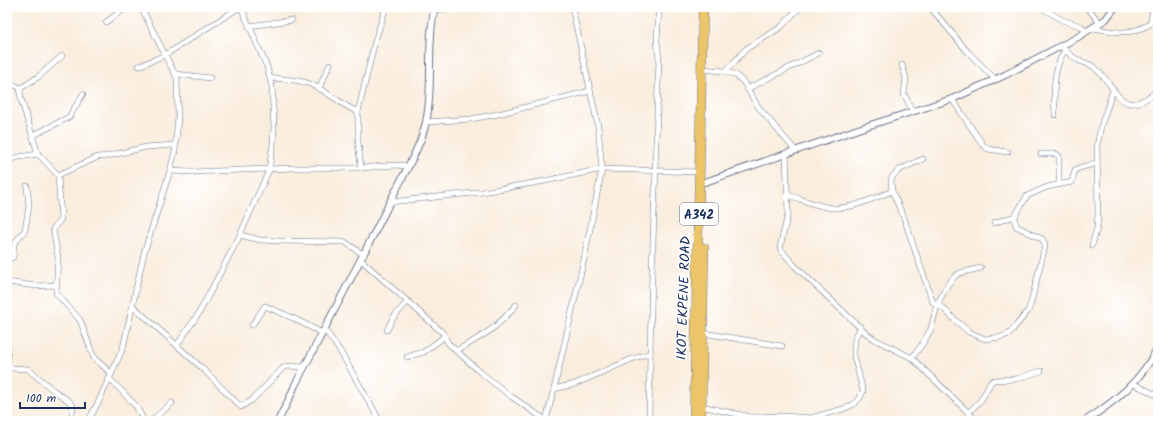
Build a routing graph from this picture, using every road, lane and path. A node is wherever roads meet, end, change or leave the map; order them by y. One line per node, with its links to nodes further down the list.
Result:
1 (127, 7): 19 (street)
2 (141, 7): 26 (street)
3 (241, 7): 21 (street); 26 (street)
4 (386, 7): 46 (street)
5 (428, 7): 17 (street)
6 (452, 7): 17 (street)
7 (572, 7): 43 (street)
8 (659, 7): 63 (street)
9 (703, 7): 31 (highway, IKOT EKPENE ROAD / A342)
10 (708, 7): 31 (highway, IKOT EKPENE ROAD / A342)
11 (800, 7): 32 (street)
12 (930, 7): 36 (street)
13 (1041, 7): 23 (street)
14 (1088, 7): 20 (street)
15 (1115, 7): 20 (street)
16 (1153, 10): 22 (street)
17 (434, 11): 49 (street)
18 (292, 20): 21 (street)
19 (106, 22)
20 (1100, 23): 22 (street)
21 (249, 26): 35 (street)
22 (1093, 28): 23 (street)
23 (1086, 32): 24 (street)
24 (1063, 48): 36 (street); 41 (street); 48 (street)
25 (819, 53): 40 (street)
26 (165, 55): 29 (street); 33 (street)
27 (62, 56): 38 (street)
28 (330, 64): 39 (street)
29 (140, 66)
30 (902, 66): 47 (street)
31 (704, 70): 32 (street); 66 (highway, IKOT EKPENE ROAD / A342); 68 (highway, IKOT EKPENE ROAD / A342)
32 (726, 71): 40 (street)
33 (176, 74): 34 (street); 51 (street)
34 (210, 78)
35 (270, 78): 39 (street); 64 (street)
36 (995, 79): 45 (street)
37 (7, 82): 38 (street)
38 (21, 88): 50 (street)
39 (319, 88): 46 (street)
40 (747, 89): 52 (street)
41 (1113, 90): 42 (street); 59 (street)
42 (1158, 90)
43 (590, 91): 49 (street); 62 (street)
44 (83, 94): 50 (street)
45 (952, 99): 47 (street); 53 (street)
46 (358, 112): 61 (street)
47 (913, 112): 52 (street)
48 (1055, 115)
49 (426, 122): 60 (street)
50 (32, 136): 55 (street)
51 (175, 144): 65 (street); 67 (street)
52 (795, 150): 54 (street)
53 (1008, 152)
54 (786, 153): 68 (street); 72 (street)
55 (38, 154): 58 (street); 67 (street)
56 (1041, 154): 69 (street)
57 (923, 159): 71 (street)
58 (7, 161)
59 (1097, 163): 69 (street); 77 (street)
60 (408, 166): 61 (street); 73 (street)
61 (361, 168): 64 (street)
62 (602, 169): 63 (street); 73 (street); 105 (street)
63 (655, 169): 66 (street); 98 (street)
64 (269, 170): 65 (street); 76 (street)
65 (170, 171): 86 (street)
66 (700, 172): 118 (highway, IKOT EKPENE ROAD / A342)
67 (58, 175): 82 (street)
68 (705, 182): 91 (highway, IKOT EKPENE ROAD / A342)
69 (1059, 184): 74 (street)
70 (28, 186): 79 (street)
71 (892, 191): 72 (street); 85 (street)
72 (788, 195): 88 (street)
73 (390, 202): 78 (street)
74 (1015, 216): 75 (street); 85 (street)
75 (994, 223)
76 (240, 235): 78 (street); 94 (street)
77 (1092, 245)
78 (363, 258): 83 (street); 90 (street)
79 (7, 260)
80 (981, 268): 85 (street)
81 (7, 282): 82 (street)
82 (56, 285): 103 (street)
83 (408, 301): 89 (street); 92 (street)
84 (516, 305): 97 (street)
85 (937, 305): 100 (street)
86 (133, 306): 94 (street); 103 (street)
87 (252, 325): 90 (street)
88 (860, 327): 100 (street); 108 (street)
89 (387, 330)
90 (323, 332): 101 (street); 116 (street)
91 (703, 333): 95 (street); 108 (highway, IKOT EKPENE ROAD / A342)
92 (444, 336): 97 (street); 99 (street)
93 (7, 340): 111 (street)
94 (178, 345): 101 (street)
95 (782, 346)
96 (1158, 347): 104 (street)
97 (456, 351): 110 (street)
98 (650, 353): 105 (street); 117 (street)
99 (407, 357)
100 (912, 358): 109 (street)
101 (304, 367): 115 (street)
102 (1041, 371): 109 (street)
103 (111, 376): 112 (street); 113 (street)
104 (1134, 384): 106 (street); 121 (street)
105 (554, 389): 110 (street)
106 (1158, 396)
107 (172, 403): 114 (street)
108 (701, 406): 119 (highway, IKOT EKPENE ROAD / A342)
109 (968, 413): 120 (street)
110 (547, 420)
111 (71, 421)
112 (88, 421)
113 (144, 421)
114 (151, 421)
115 (278, 421)
116 (380, 421)
117 (650, 421)
118 (694, 421)
119 (701, 421)
120 (976, 421)
121 (1085, 421)

